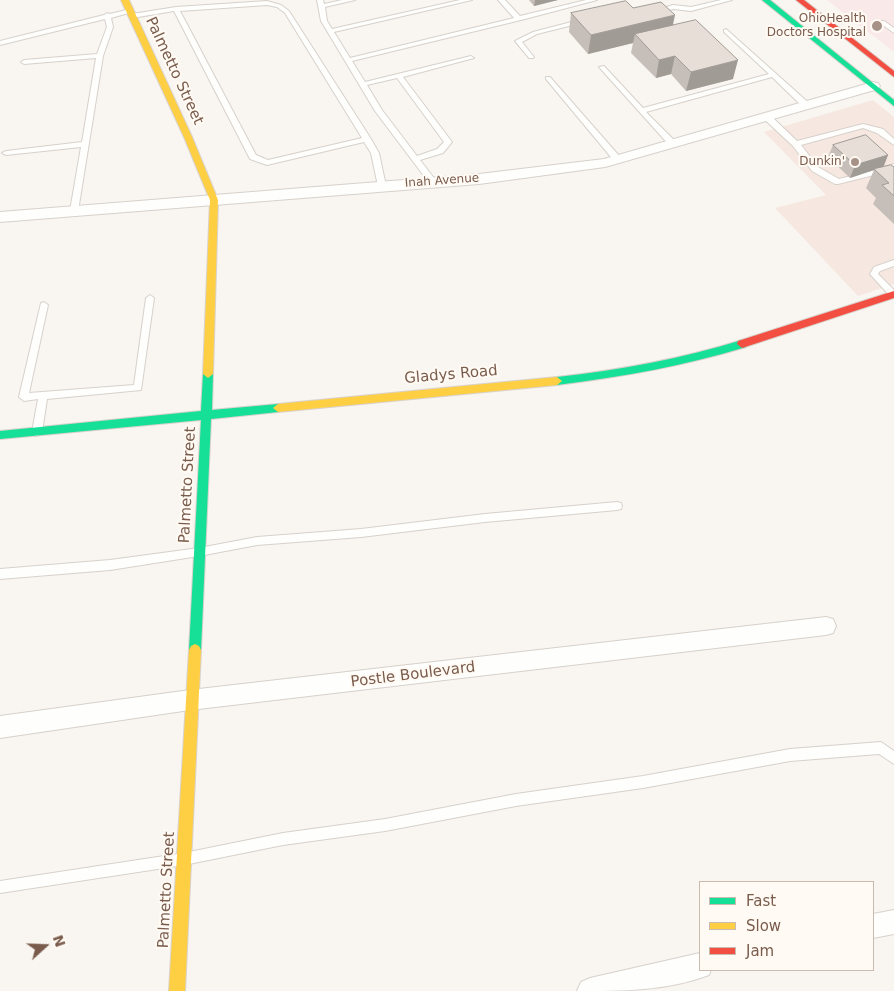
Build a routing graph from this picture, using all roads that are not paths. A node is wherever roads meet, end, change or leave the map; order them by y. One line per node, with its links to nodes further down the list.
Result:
1 (352, 0): 8 (lane)
2 (469, 0): 17 (lane)
3 (501, 0): 13 (lane)
4 (594, 0): 13 (lane)
5 (729, 0): 11 (lane)
6 (766, 0): 31 (street)
7 (800, 0): 27 (street)
8 (320, 3): 17 (lane)
9 (129, 9): 10 (lane); 12 (lane); 47 (street, Palmetto Street)
10 (176, 9): 36 (lane); 36 (lane)
11 (647, 13)
12 (106, 16): 19 (lane); 20 (lane)
13 (519, 19): 23 (lane)
14 (590, 20): 21 (lane)
15 (882, 22): 18 (lane)
16 (726, 30): 26 (lane)
17 (330, 31): 23 (lane)
18 (894, 31)
19 (0, 43)
20 (100, 56): 24 (lane); 38 (lane)
21 (531, 57)
22 (471, 58): 28 (lane)
23 (349, 60): 30 (lane)
24 (24, 62)
25 (602, 67): 34 (lane)
26 (773, 74): 33 (lane); 34 (lane)
27 (894, 74)
28 (399, 76): 30 (lane); 42 (lane)
29 (548, 78): 43 (lane)
30 (364, 84): 42 (lane)
31 (873, 86): 32 (street); 33 (street, Inah Avenue)
32 (894, 104)
33 (807, 106): 35 (street, Inah Avenue)
34 (642, 111): 39 (lane)
35 (767, 117): 39 (street, Inah Avenue); 40 (lane)
36 (367, 139): 46 (lane)
37 (894, 143): 40 (lane)
38 (86, 144): 41 (lane); 48 (lane)
39 (673, 144): 43 (street, Inah Avenue)
40 (796, 144): 44 (lane)
41 (6, 154)
42 (416, 159): 45 (lane)
43 (618, 160): 45 (street, Inah Avenue)
44 (894, 166)
45 (433, 182): 46 (street, Inah Avenue)
46 (382, 186): 47 (street, Inah Avenue)
47 (214, 200): 48 (street, Inah Avenue); 55 (street, Palmetto Street)
48 (74, 211): 49 (street, Inah Avenue)
49 (0, 217)
50 (894, 263): 51 (lane)
51 (894, 294): 55 (street, Gladys Road)
52 (150, 298): 54 (lane)
53 (44, 305): 54 (lane)
54 (43, 395): 56 (lane)
55 (207, 414): 56 (street, Gladys Road); 59 (street, Palmetto Street)
56 (38, 432): 57 (street, Gladys Road)
57 (0, 435)
58 (617, 506): 59 (lane)
59 (199, 552): 60 (lane); 62 (street, Palmetto Street)
60 (0, 574)
61 (826, 626): 62 (street, Postle Boulevard)
62 (190, 700): 63 (street, Postle Boulevard); 65 (street, Palmetto Street)
63 (0, 727)
64 (894, 758): 65 (lane)
65 (184, 859): 66 (lane); 70 (street, Palmetto Street)
66 (0, 887)
67 (894, 922): 68 (street)
68 (874, 926)
69 (699, 966): 71 (street)
70 (177, 991)
71 (590, 991)

